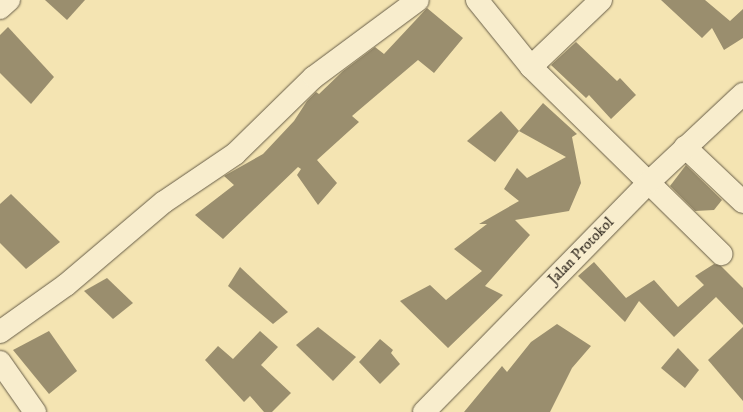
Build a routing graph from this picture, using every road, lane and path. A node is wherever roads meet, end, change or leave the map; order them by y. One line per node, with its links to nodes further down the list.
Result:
1 (8, 0): 5 (street)
2 (418, 0): 12 (street)
3 (477, 0): 6 (street)
4 (600, 0): 6 (street)
5 (0, 8)
6 (531, 67): 9 (street)
7 (743, 94): 8 (street, Jalan Protokol)
8 (685, 147): 9 (street, Jalan Protokol); 10 (street)
9 (649, 182): 11 (street); 15 (street, Jalan Protokol)
10 (743, 202)
11 (721, 254)
12 (0, 332)
13 (0, 362): 14 (street)
14 (35, 412)
15 (424, 412)

